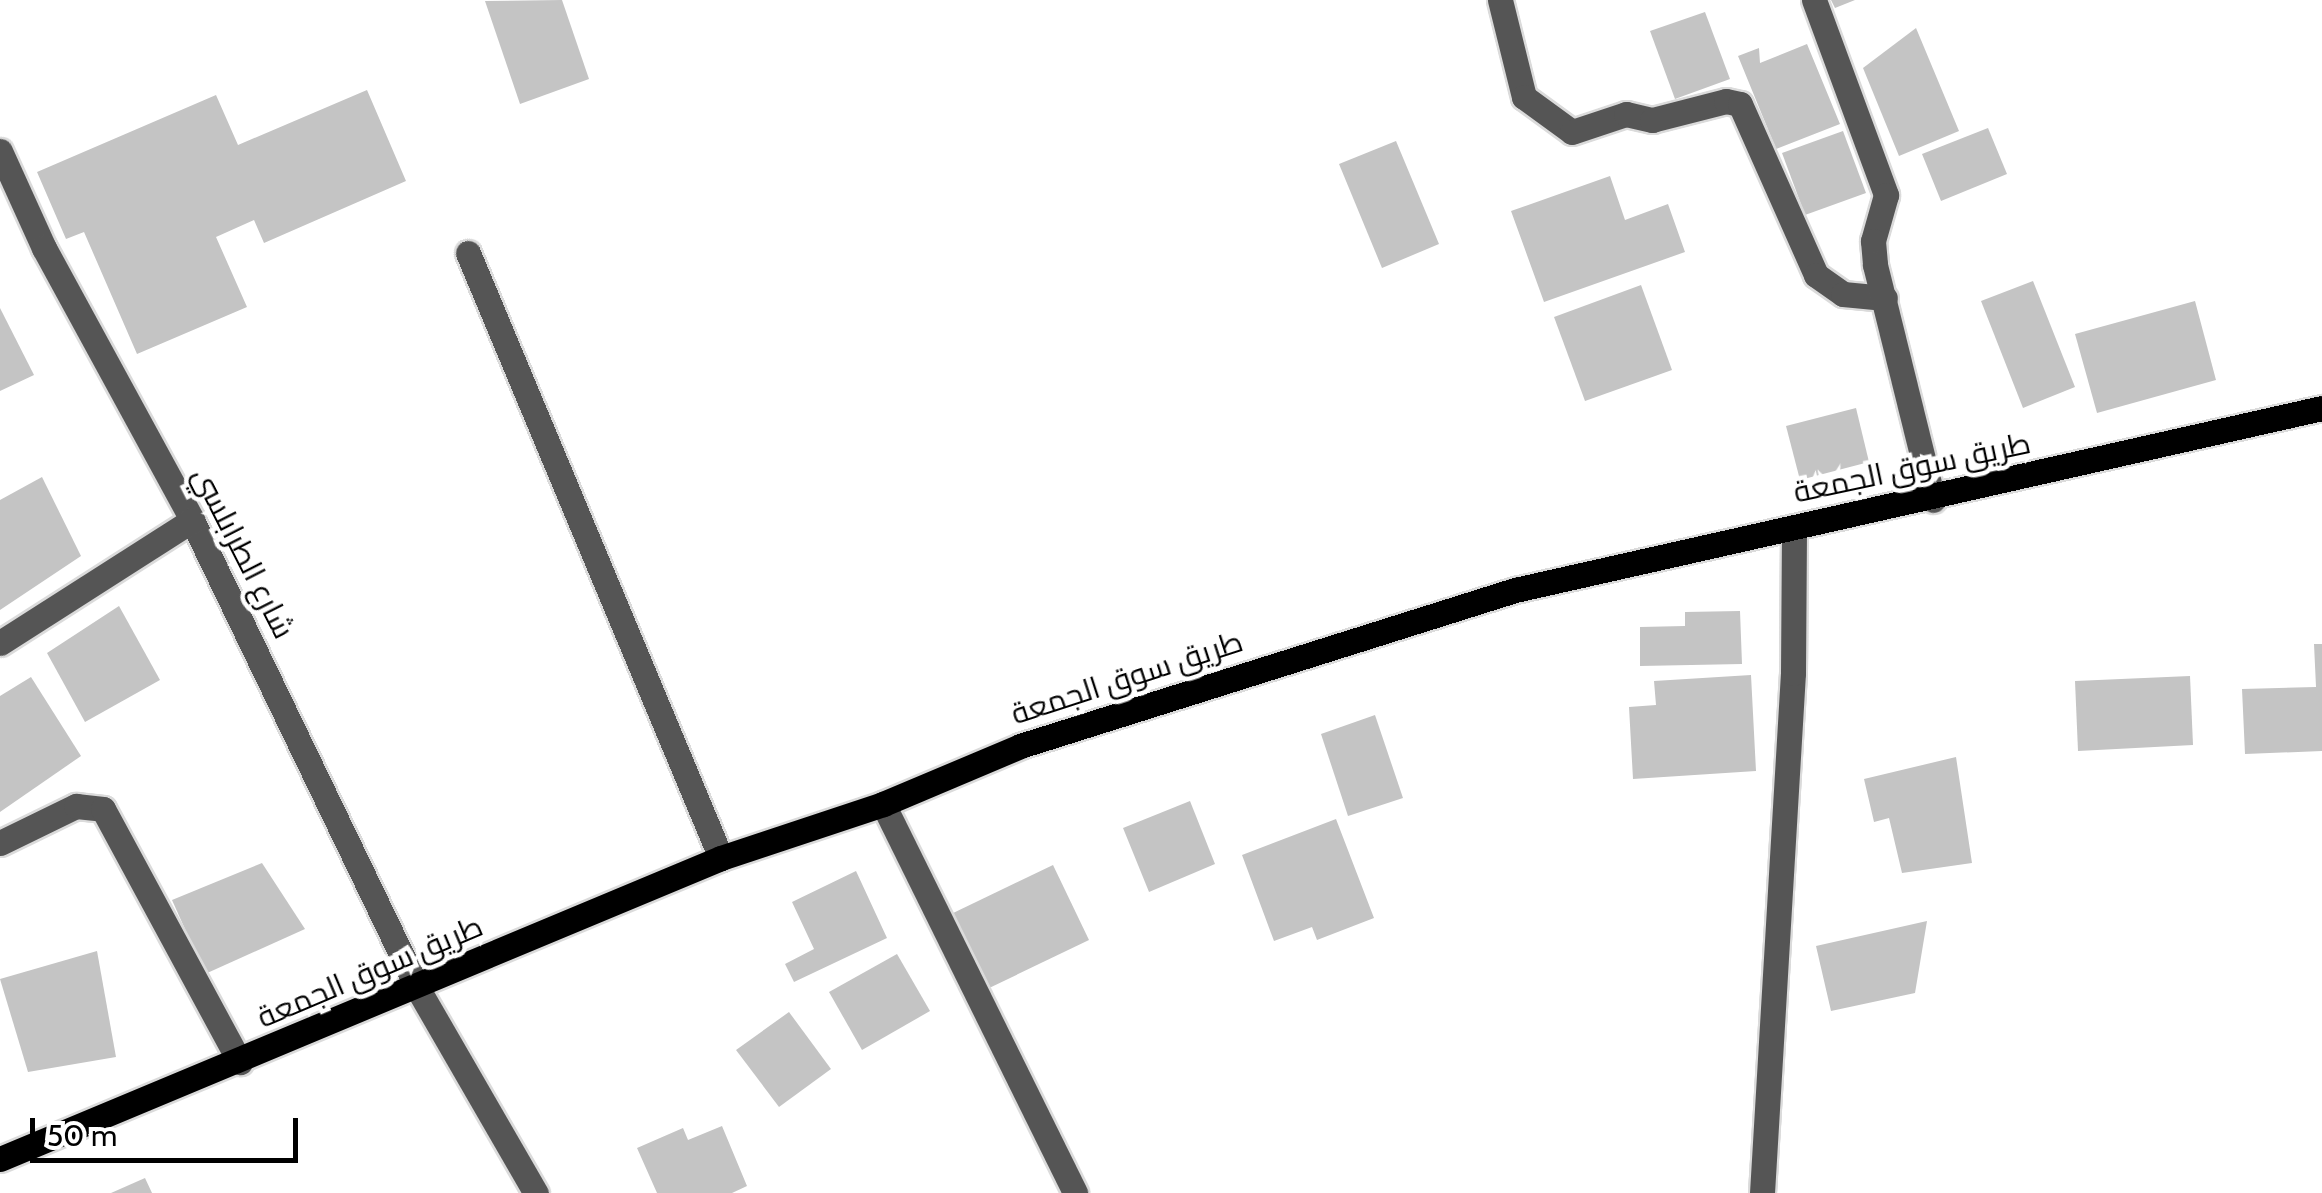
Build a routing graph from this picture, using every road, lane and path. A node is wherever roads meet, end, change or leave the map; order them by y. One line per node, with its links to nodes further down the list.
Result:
1 (1500, 0): 5 (street)
2 (1814, 0): 5 (street)
3 (0, 150): 8 (street, شارع الطرابلسي)
4 (468, 253): 13 (street)
5 (1885, 298): 7 (street)
6 (2322, 408): 7 (main road, طريق سوق الجمعة)
7 (1933, 500): 9 (main road, طريق سوق الجمعة)
8 (192, 520): 10 (street); 14 (street, شارع الطرابلسي)
9 (1794, 527): 11 (main road, طريق سوق الجمعة); 19 (street)
10 (0, 643)
11 (884, 804): 13 (main road, طريق سوق الجمعة); 18 (street)
12 (0, 843): 15 (street)
13 (721, 858): 14 (main road, طريق سوق الجمعة)
14 (418, 989): 15 (main road, طريق سوق الجمعة); 17 (street, شارع الطرابلسي)
15 (240, 1062): 16 (main road, طريق سوق الجمعة)
16 (0, 1159)
17 (536, 1193)
18 (1076, 1193)
19 (1762, 1193)

